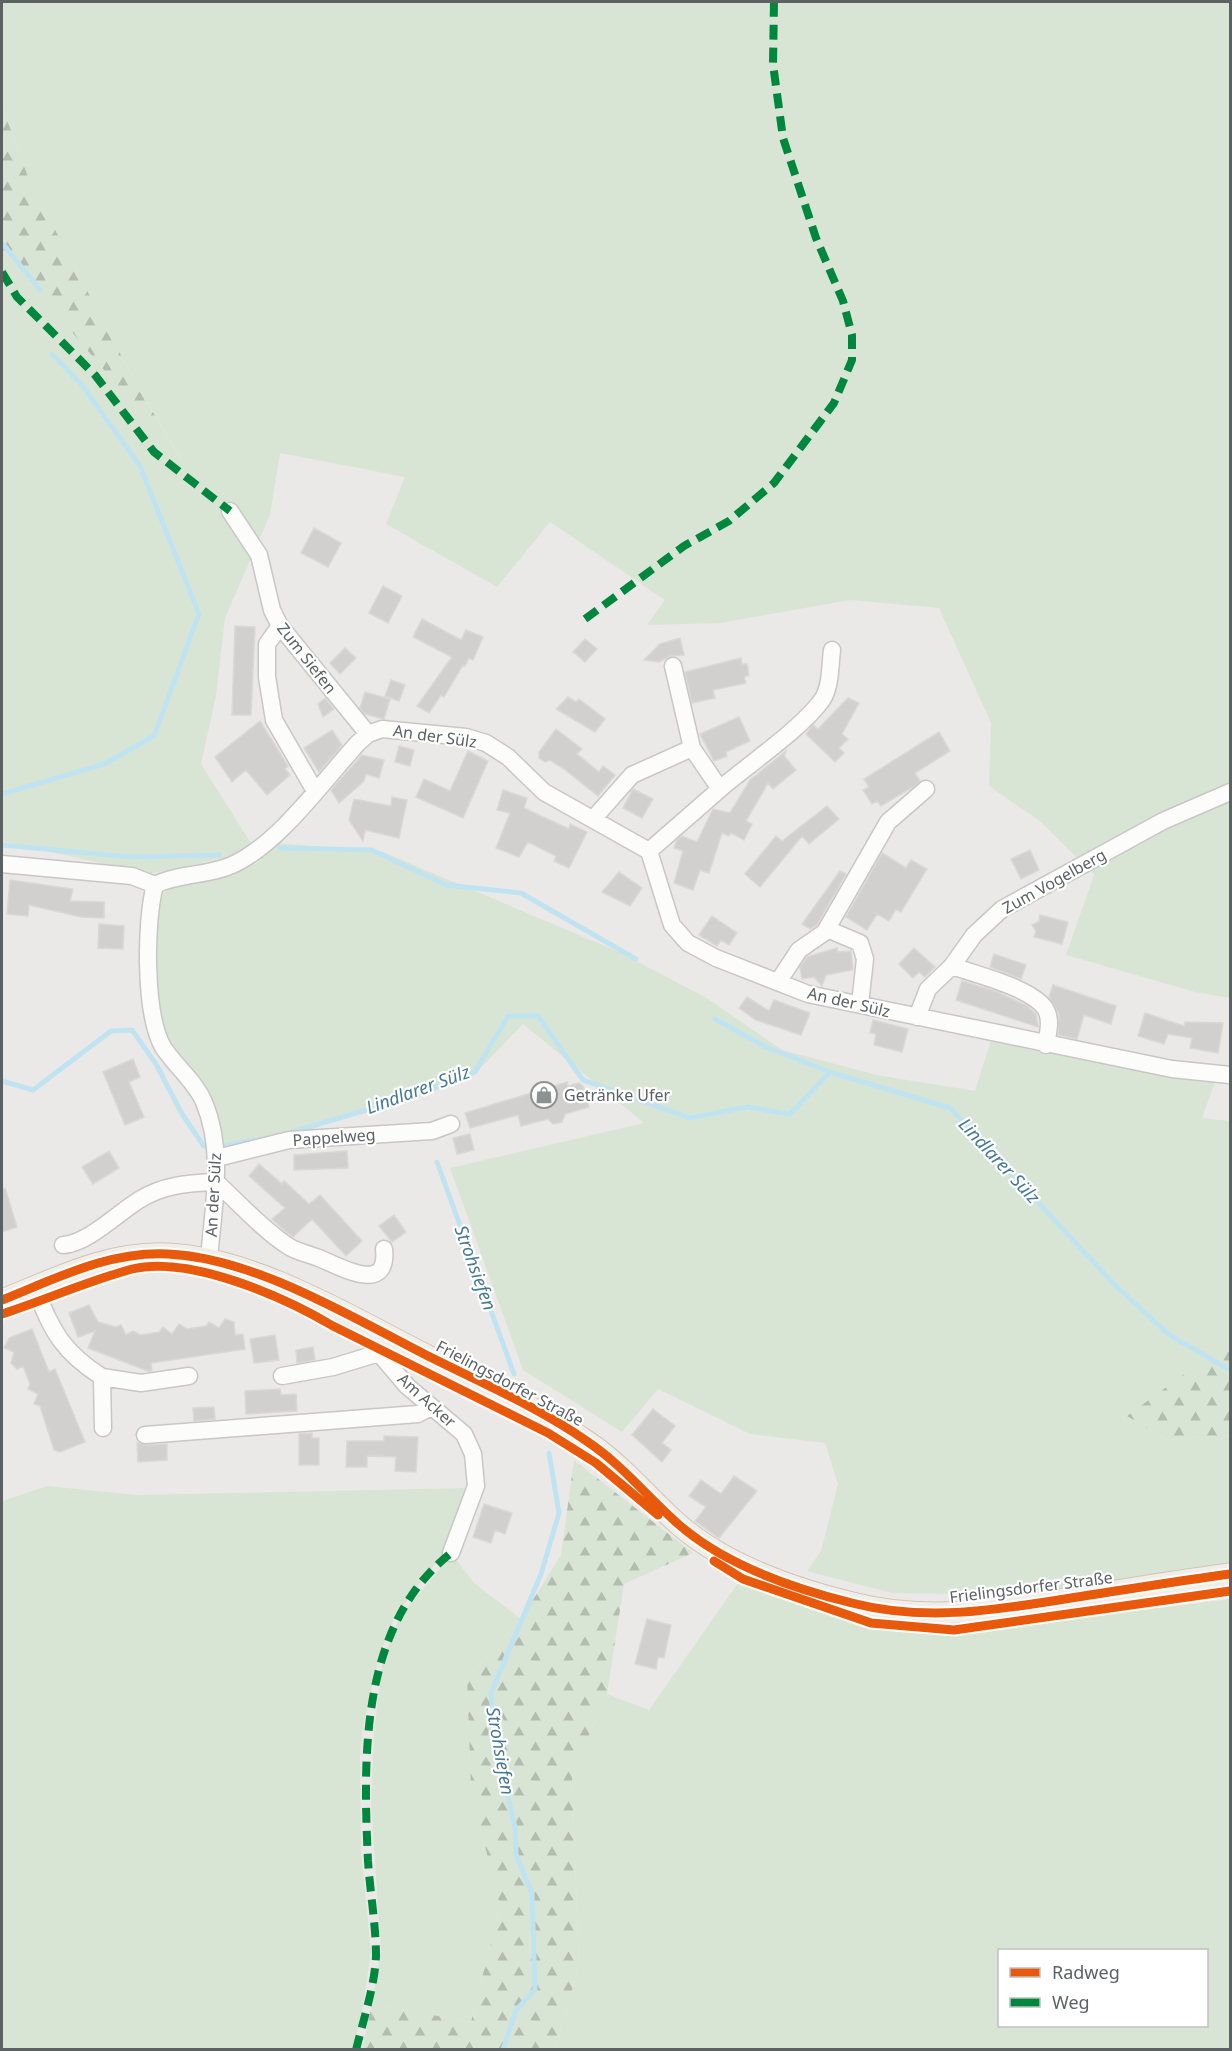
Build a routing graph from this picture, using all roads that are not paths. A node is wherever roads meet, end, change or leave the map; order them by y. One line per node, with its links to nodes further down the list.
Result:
1 (230, 511): 2 (street, Zum Siefen)
2 (280, 626): 5 (street, Zum Siefen); 9 (street)
3 (832, 650): 7 (street)
4 (674, 666): 6 (street)
5 (368, 734): 9 (street, An der Sülz); 11 (street, An der Sülz)
6 (692, 748): 7 (street); 11 (street)
7 (720, 789): 12 (street)
8 (926, 789): 15 (street)
9 (315, 791): 14 (street, An der Sülz)
10 (1230, 792): 16 (street, Zum Vogelberg)
11 (594, 818): 12 (street, An der Sülz)
12 (649, 851): 17 (street, An der Sülz)
13 (2, 864): 14 (street)
14 (156, 885): 23 (street, An der Sülz)
15 (827, 929): 17 (street); 18 (street)
16 (952, 966): 19 (street, Zum Vogelberg); 20 (street)
17 (778, 982): 18 (street, An der Sülz)
18 (860, 1004): 19 (street, An der Sülz)
19 (917, 1017): 20 (street, An der Sülz)
20 (1046, 1045): 21 (street, An der Sülz)
21 (1230, 1075)
22 (451, 1124): 23 (street, Pappelweg)
23 (218, 1158): 24 (street, An der Sülz)
24 (216, 1182): 25 (street); 26 (street); 27 (street, An der Sülz)
25 (63, 1245)
26 (384, 1249)
27 (209, 1259): 28 (main road, Frielingsdorfer Straße); 30 (main road, Frielingsdorfer Straße)
28 (34, 1287): 29 (main road, Frielingsdorfer Straße); 33 (street)
29 (2, 1300)
30 (383, 1344): 32 (street); 34 (street, Am Acker); 38 (main road, Frielingsdorfer Straße)
31 (189, 1376): 33 (street)
32 (282, 1376)
33 (102, 1377): 35 (street)
34 (431, 1407): 36 (street); 37 (street, Am Acker)
35 (103, 1428)
36 (145, 1435)
37 (451, 1553)
38 (1230, 1574)

